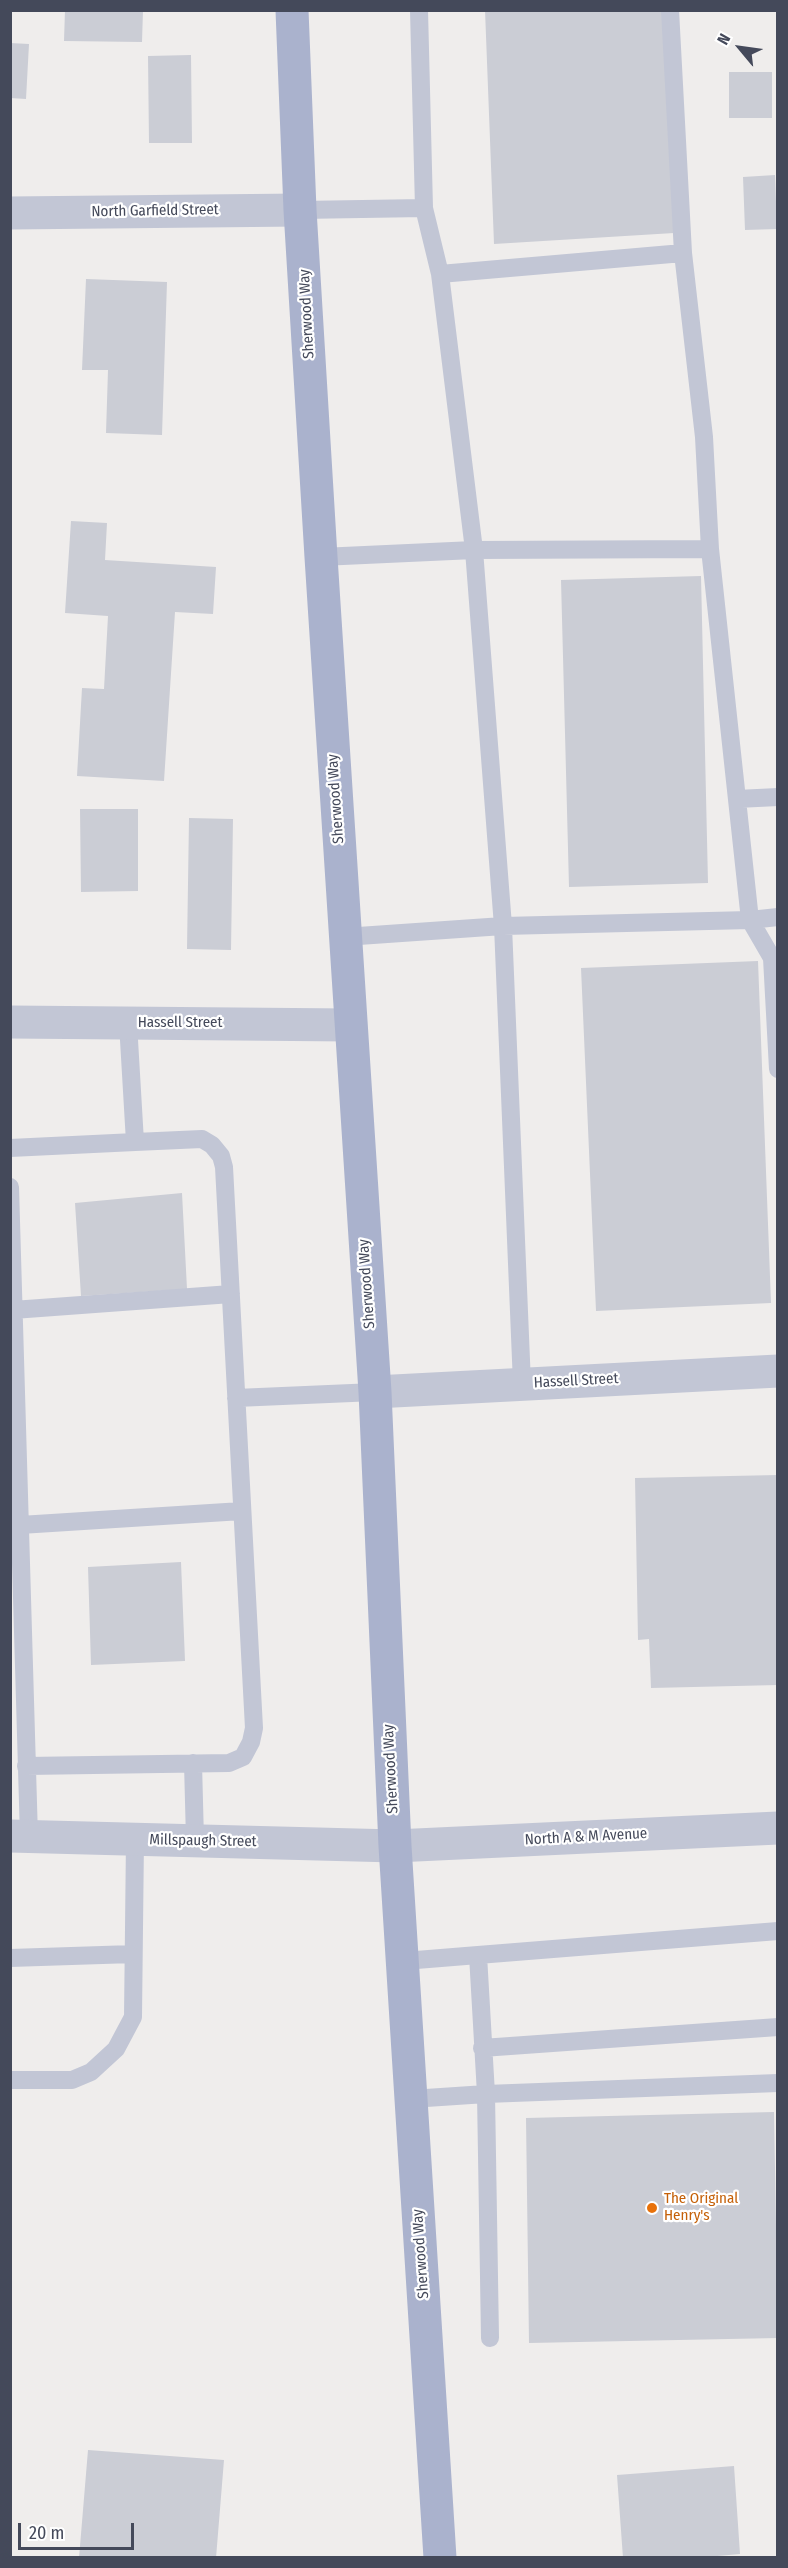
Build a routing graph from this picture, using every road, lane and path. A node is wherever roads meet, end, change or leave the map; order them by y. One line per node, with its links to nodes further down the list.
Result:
1 (292, 10): 5 (main road, Sherwood Way)
2 (419, 10): 4 (lane)
3 (670, 10): 7 (lane)
4 (424, 208): 5 (lane); 8 (lane)
5 (300, 210): 6 (street, North Garfield Street); 11 (main road, Sherwood Way)
6 (10, 213)
7 (683, 253): 8 (lane); 9 (lane)
8 (440, 273): 10 (lane)
9 (710, 549): 10 (lane); 13 (lane)
10 (474, 550): 11 (lane); 16 (lane)
11 (321, 557): 17 (main road, Sherwood Way)
12 (777, 797): 13 (lane)
13 (737, 799): 15 (lane)
14 (777, 917): 15 (lane)
15 (750, 920): 16 (lane); 21 (lane)
16 (503, 926): 17 (lane); 28 (lane)
17 (344, 937): 20 (main road, Sherwood Way)
18 (10, 1022): 19 (street, Hassell Street)
19 (128, 1023): 20 (street, Hassell Street); 22 (lane)
20 (349, 1024): 29 (main road, Sherwood Way)
21 (777, 1069)
22 (135, 1142): 23 (lane); 25 (lane)
23 (10, 1148)
24 (10, 1187): 26 (lane)
25 (231, 1294): 26 (lane); 30 (lane)
26 (13, 1310): 32 (lane)
27 (777, 1371): 28 (street, Hassell Street)
28 (522, 1384): 29 (street, Hassell Street)
29 (375, 1392): 30 (lane); 39 (main road, Sherwood Way)
30 (236, 1398): 31 (lane)
31 (242, 1511): 32 (lane); 33 (lane)
32 (20, 1525): 34 (lane)
33 (193, 1763): 34 (lane); 38 (lane)
34 (26, 1767): 36 (lane)
35 (777, 1828): 39 (street, North A & M Avenue)
36 (20, 1836): 37 (street, Millspaugh Street)
37 (135, 1839): 38 (street, Millspaugh Street); 41 (lane)
38 (195, 1840): 39 (street, Millspaugh Street)
39 (395, 1846): 44 (main road, Sherwood Way)
40 (777, 1931): 42 (lane)
41 (133, 1954): 43 (lane); 47 (lane)
42 (478, 1955): 44 (lane); 46 (lane)
43 (10, 1958)
44 (404, 1961): 50 (main road, Sherwood Way)
45 (777, 2027): 46 (lane)
46 (482, 2048): 49 (lane)
47 (10, 2080)
48 (777, 2083): 49 (lane)
49 (486, 2094): 50 (lane); 51 (lane)
50 (411, 2099): 52 (main road, Sherwood Way)
51 (490, 2338)
52 (440, 2558)

